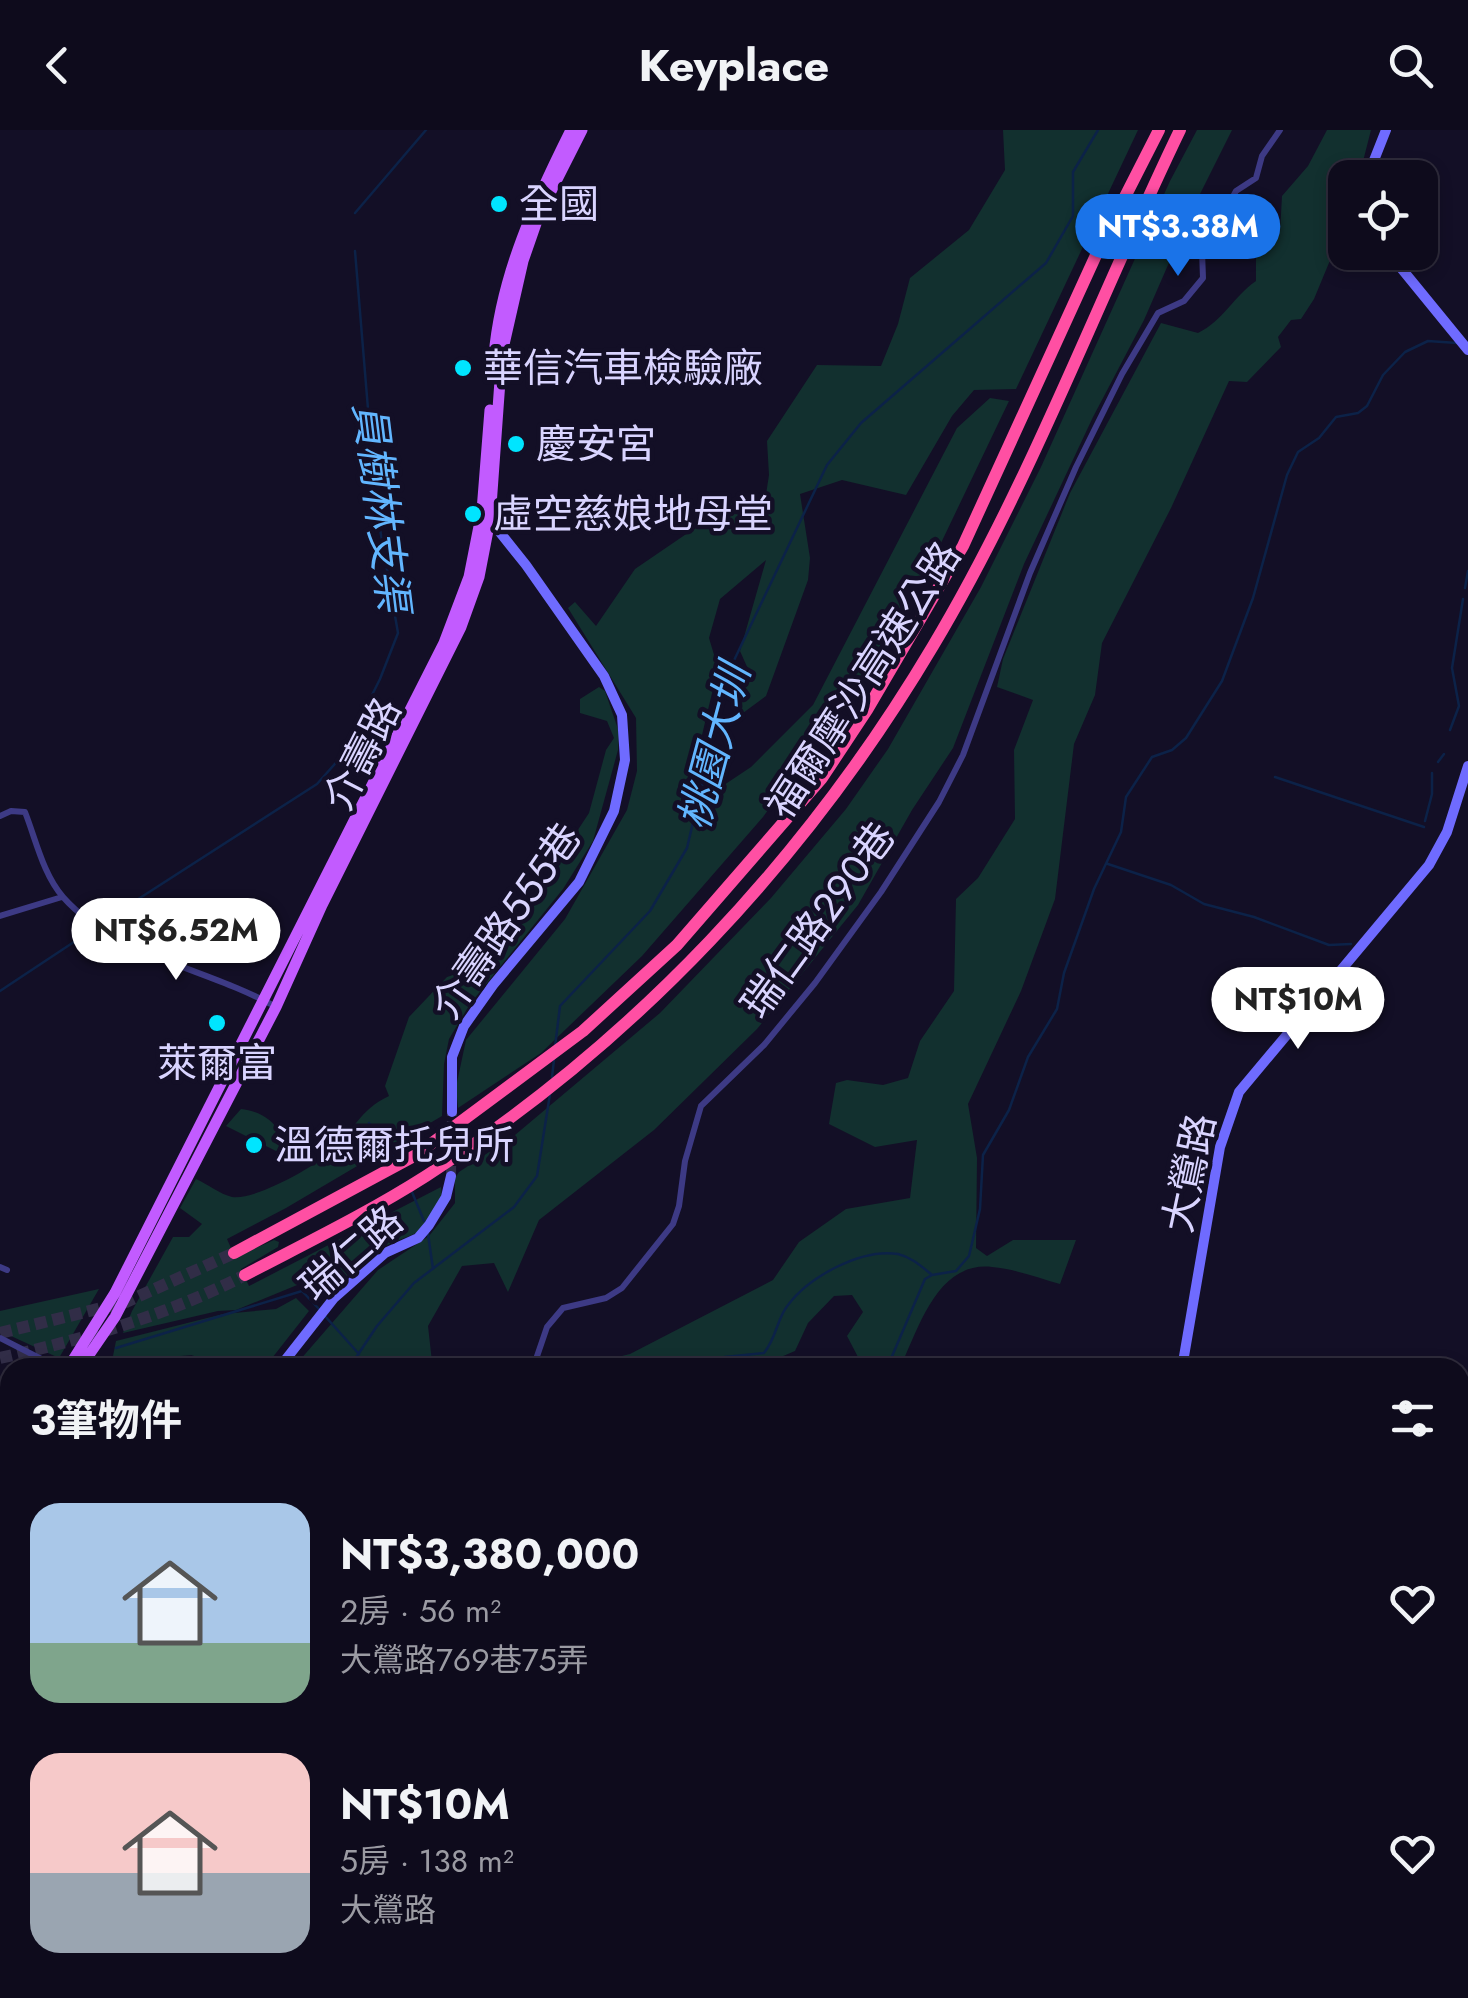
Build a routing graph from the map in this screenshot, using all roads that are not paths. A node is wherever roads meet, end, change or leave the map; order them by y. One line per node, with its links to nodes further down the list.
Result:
1 (571, 130): 10 (main road, 介壽路)
2 (582, 130): 10 (main road, 介壽路)
3 (1159, 130): 19 (highway, 福爾摩沙高速公路)
4 (1180, 130): 20 (highway, 福爾摩沙高速公路)
5 (1280, 130): 28 (street, 瑞仁路290巷)
6 (1386, 130): 7 (street)
7 (1374, 160)
8 (1403, 270): 9 (street)
9 (1465, 347)
10 (486, 516): 15 (main road, 介壽路); 16 (main road, 介壽路); 17 (street, 介壽路555巷)
11 (1468, 766): 29 (street, 大鶯路)
12 (0, 816): 13 (street)
13 (62, 896): 14 (street); 15 (street)
14 (0, 916)
15 (262, 999): 16 (street); 25 (main road, 介壽路)
16 (276, 1007): 26 (main road, 介壽路)
17 (452, 1112)
18 (451, 1176): 27 (street, 瑞仁路)
19 (284, 1227): 20 (highway); 21 (highway, 福爾摩沙高速公路)
20 (294, 1249): 22 (highway, 福爾摩沙高速公路)
21 (234, 1253)
22 (245, 1275)
23 (0, 1338): 24 (street)
24 (39, 1358)
25 (74, 1358)
26 (87, 1358)
27 (286, 1358)
28 (536, 1358)
29 (1184, 1358)

